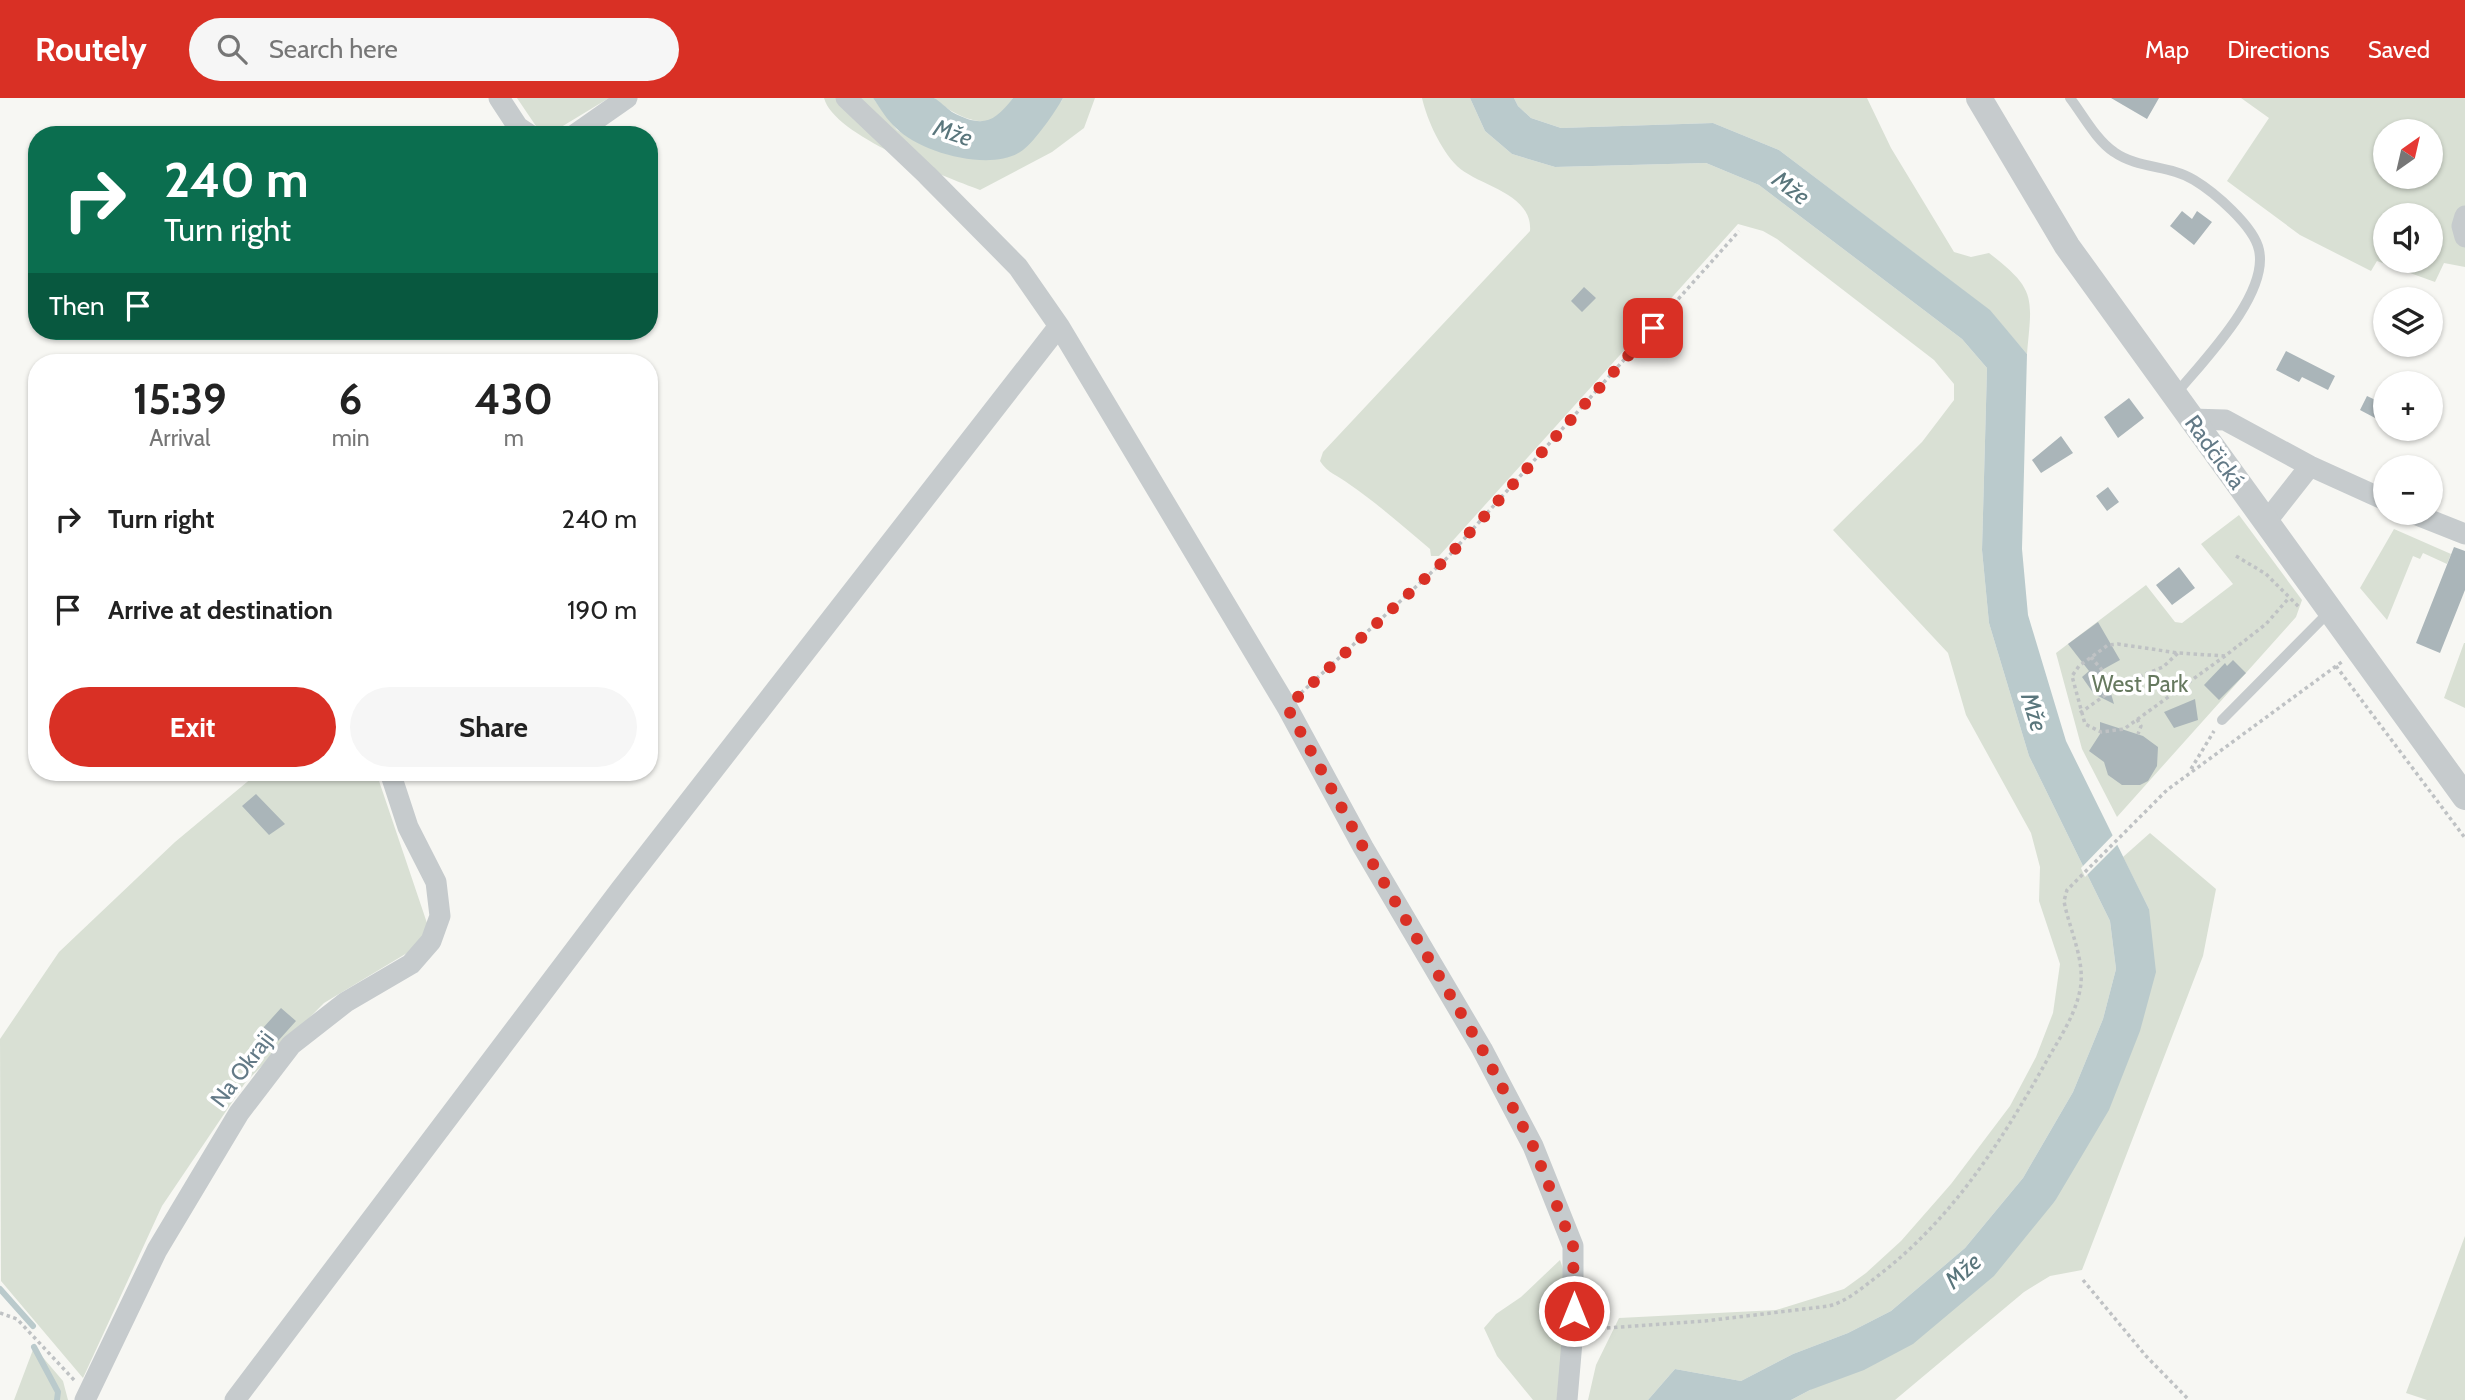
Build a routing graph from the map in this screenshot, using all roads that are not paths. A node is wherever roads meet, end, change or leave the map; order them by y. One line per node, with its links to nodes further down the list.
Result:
1 (499, 98): 6 (street)
2 (627, 98): 7 (street)
3 (846, 98): 10 (street)
4 (1979, 98): 11 (street, Radčická)
5 (2070, 98): 11 (lane)
6 (517, 126)
7 (587, 126)
8 (2465, 216): 9 (street)
9 (2465, 237)
10 (1059, 326): 23 (street); 24 (street)
11 (2175, 396): 12 (street, Radčická)
12 (2191, 419): 13 (street); 15 (street, Radčická)
13 (2310, 466): 14 (street); 15 (street)
14 (2373, 495)
15 (2266, 522): 18 (street, Radčická)
16 (2442, 525): 17 (street)
17 (2465, 534)
18 (2330, 611): 19 (lane); 21 (street, Radčická)
19 (2222, 720)
20 (393, 781): 22 (street, Na Okraji)
21 (2465, 797)
22 (89, 1398)
23 (235, 1400)
24 (1567, 1400)

